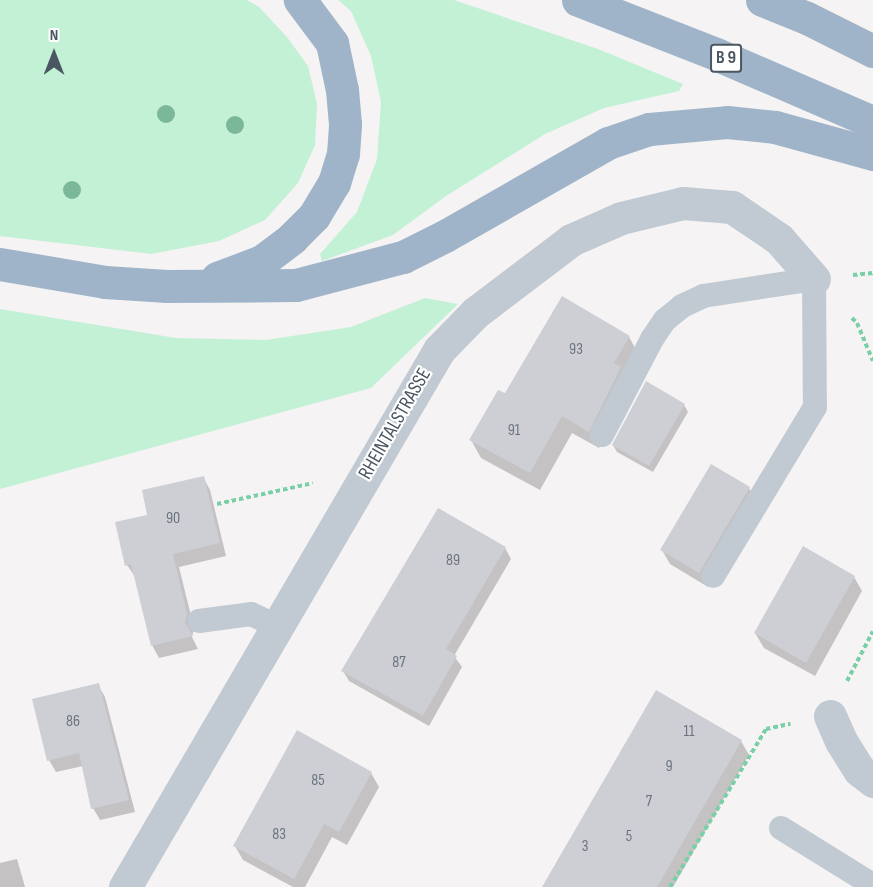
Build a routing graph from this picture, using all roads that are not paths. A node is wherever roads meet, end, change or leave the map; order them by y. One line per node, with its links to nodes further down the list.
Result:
1 (300, 0): 9 (highway)
2 (578, 0): 5 (highway, B 9)
3 (762, 0): 4 (highway)
4 (873, 51)
5 (873, 122)
6 (873, 154): 9 (highway)
7 (0, 264): 9 (highway)
8 (814, 279): 10 (lane); 11 (lane); 13 (street, RHEINTALSTRASSE)
9 (198, 285)
10 (602, 435)
11 (713, 576)
12 (199, 621): 13 (lane)
13 (277, 626): 18 (street, RHEINTALSTRASSE)
14 (830, 716): 15 (street)
15 (873, 781)
16 (781, 828): 17 (lane)
17 (873, 885)
18 (125, 887)

